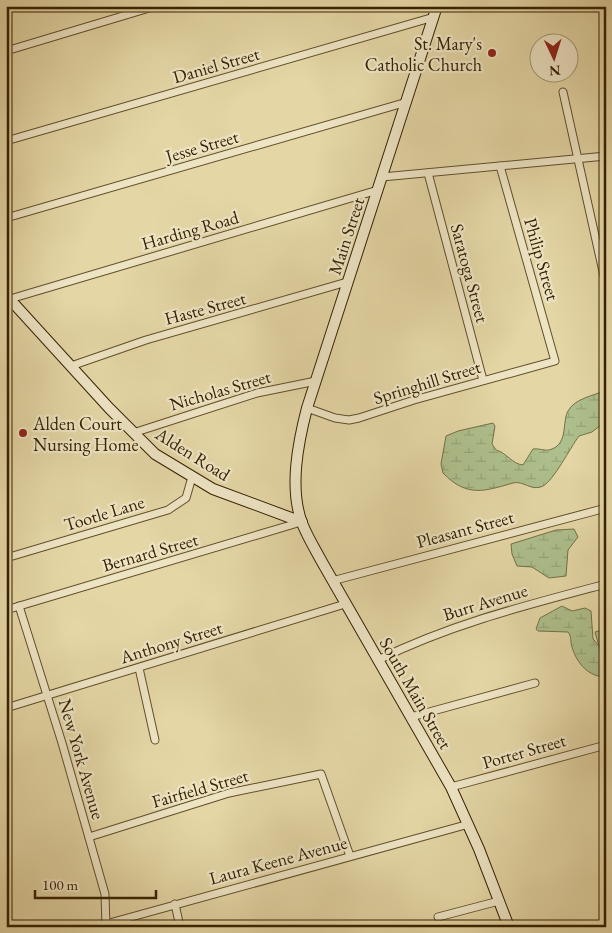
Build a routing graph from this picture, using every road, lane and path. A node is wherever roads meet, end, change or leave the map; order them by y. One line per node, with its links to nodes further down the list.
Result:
1 (156, 6): 4 (street)
2 (437, 6): 3 (main road, Main Street)
3 (434, 17): 6 (main road, Main Street); 7 (street, Daniel Street)
4 (6, 51)
5 (563, 92): 9 (street)
6 (406, 102): 12 (main road, Main Street); 14 (street, Jesse Street)
7 (6, 142)
8 (606, 156): 9 (street)
9 (578, 158): 10 (street); 16 (street)
10 (500, 166): 11 (street); 18 (street, Philip Street)
11 (428, 172): 12 (street); 20 (street, Saratoga Street)
12 (382, 177): 13 (main road, Main Street)
13 (378, 190): 15 (main road, Main Street); 17 (street, Harding Road)
14 (6, 218)
15 (347, 282): 19 (street, Haste Street); 21 (main road, Main Street)
16 (606, 286)
17 (8, 297): 19 (main road, Alden Road)
18 (555, 361): 20 (street, Springhill Street)
19 (71, 366): 23 (main road, Alden Road)
20 (484, 380): 22 (street, Springhill Street)
21 (316, 381): 22 (main road, Main Street); 23 (street, Nicholas Street)
22 (307, 408): 25 (main road, Main Street)
23 (133, 433): 24 (main road, Alden Road)
24 (192, 477): 27 (main road, Alden Road); 28 (street, Tootle Lane)
25 (296, 478): 27 (main road, South Main Street)
26 (606, 508): 29 (street, Pleasant Street)
27 (302, 522): 29 (main road, South Main Street); 32 (street, Bernard Street)
28 (6, 558)
29 (332, 581): 31 (main road, South Main Street)
30 (606, 584): 34 (street, Burr Avenue)
31 (345, 604): 34 (main road, South Main Street); 35 (street, Anthony Street)
32 (19, 606): 33 (street, Bernard Street); 37 (street, New York Avenue)
33 (6, 610)
34 (378, 660): 39 (main road, South Main Street)
35 (138, 668): 37 (street, Anthony Street); 40 (street)
36 (535, 683): 39 (street)
37 (48, 695): 38 (street, Anthony Street); 44 (street, New York Avenue)
38 (6, 708)
39 (411, 717): 42 (main road, South Main Street)
40 (155, 740)
41 (606, 745): 42 (street, Porter Street)
42 (451, 787): 43 (main road, South Main Street)
43 (469, 824): 45 (street, Laura Keene Avenue); 46 (main road, South Main Street)
44 (89, 837): 45 (street, Fairfield Street); 49 (street, New York Avenue)
45 (350, 856): 47 (street, Laura Keene Avenue)
46 (499, 901): 48 (street); 52 (main road, South Main Street)
47 (175, 904): 49 (street, Laura Keene Avenue); 51 (street)
48 (438, 917)
49 (106, 925): 50 (street, Laura Keene Avenue)
50 (95, 927)
51 (180, 927)
52 (509, 927)

